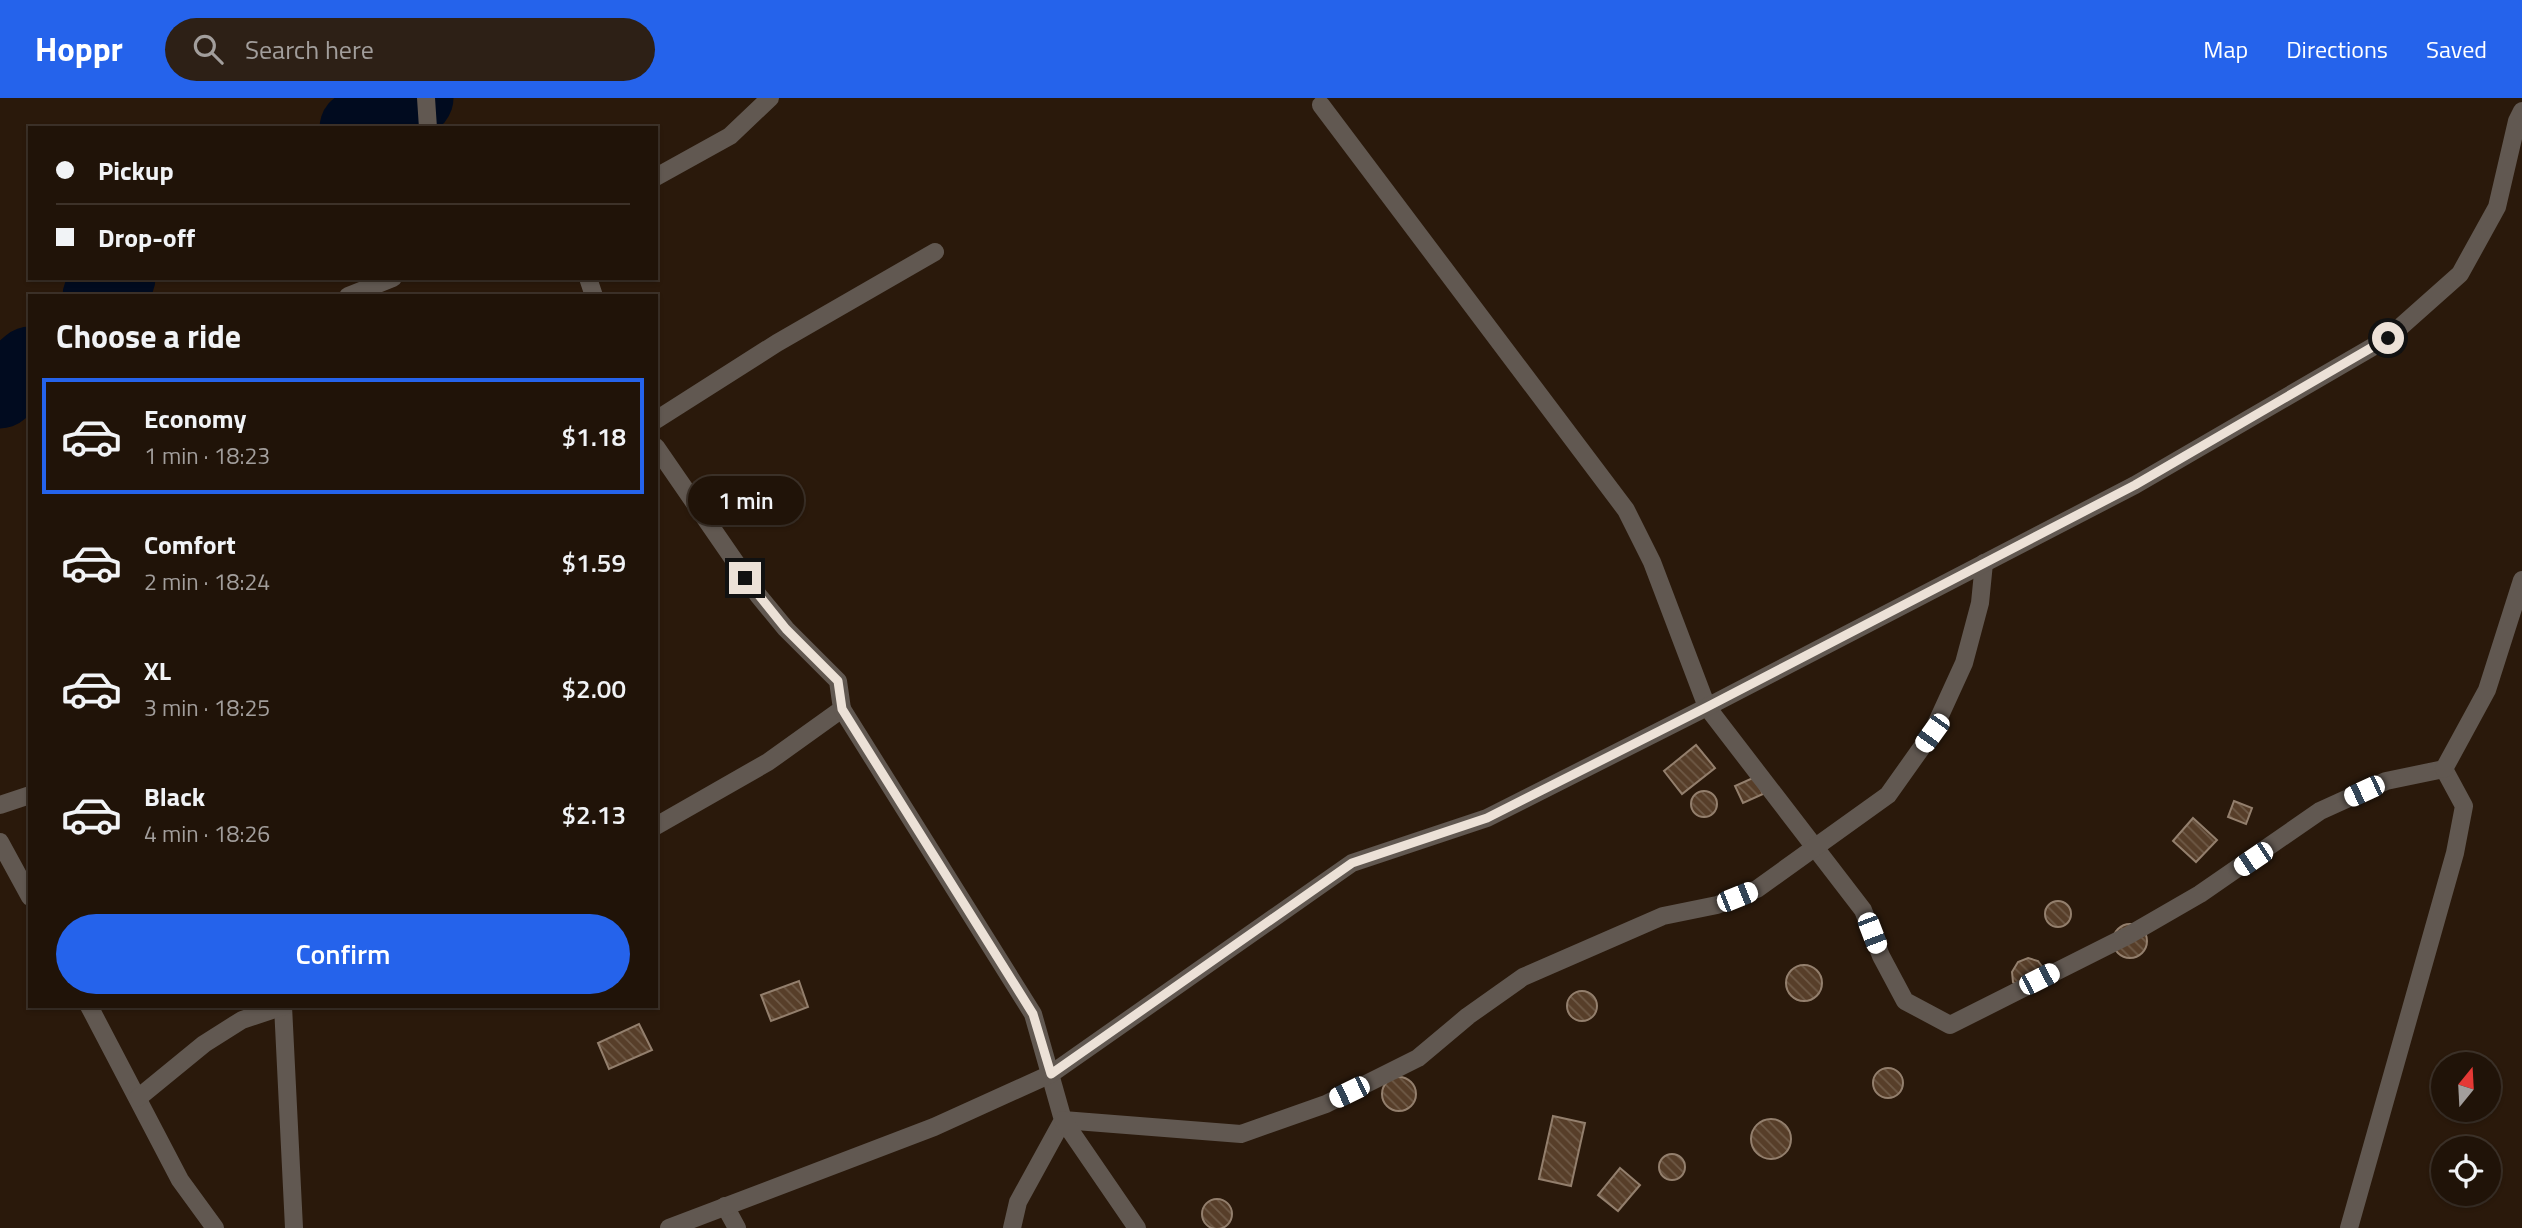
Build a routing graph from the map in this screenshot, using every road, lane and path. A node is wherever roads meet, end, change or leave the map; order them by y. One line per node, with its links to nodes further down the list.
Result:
1 (426, 98): 5 (lane)
2 (770, 98): 6 (lane)
3 (1321, 105): 14 (lane)
4 (2522, 111): 12 (lane)
5 (428, 126)
6 (658, 176)
7 (935, 252): 10 (lane)
8 (382, 280): 9 (lane)
9 (352, 294)
10 (658, 419)
11 (658, 450): 15 (lane)
12 (1984, 563): 14 (lane); 21 (lane)
13 (2522, 580): 16 (lane)
14 (1707, 707): 21 (lane); 26 (lane)
15 (842, 709): 19 (lane); 26 (lane)
16 (2444, 769): 21 (lane); 36 (lane)
17 (28, 795): 18 (lane)
18 (0, 805)
19 (658, 825)
20 (0, 842): 22 (lane)
21 (1815, 848): 28 (lane)
22 (28, 893)
23 (90, 1008): 27 (lane)
24 (277, 1008): 27 (lane)
25 (283, 1008): 31 (lane)
26 (1051, 1074): 28 (lane); 29 (lane)
27 (138, 1098): 30 (lane)
28 (1063, 1120): 34 (lane); 35 (lane)
29 (725, 1206): 32 (lane); 33 (lane)
30 (215, 1228)
31 (294, 1228)
32 (668, 1228)
33 (737, 1228)
34 (1012, 1228)
35 (1137, 1228)
36 (2349, 1228)

